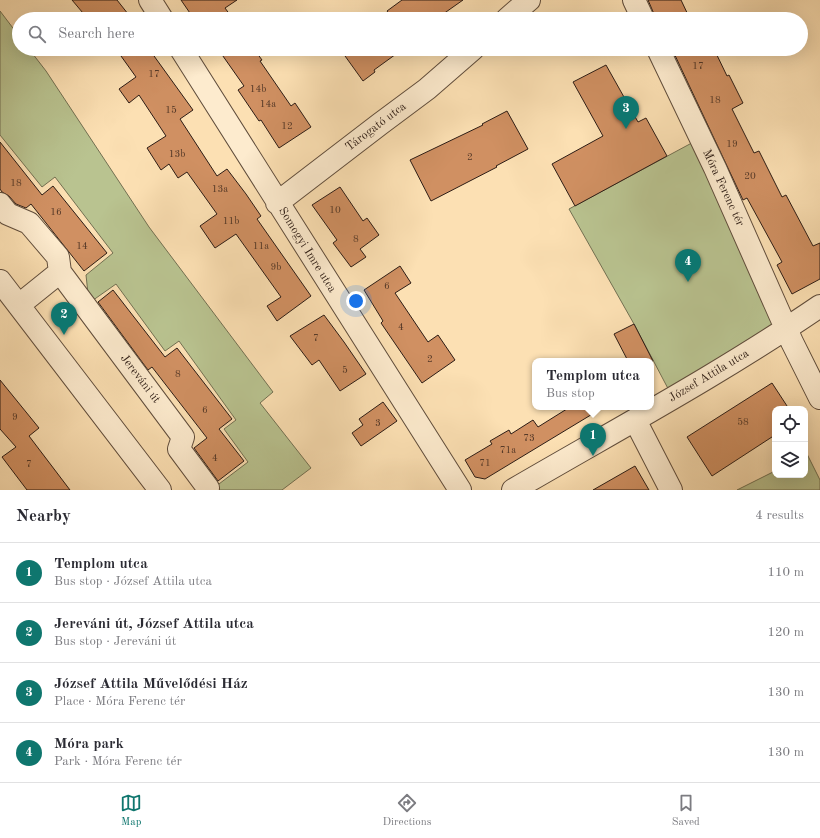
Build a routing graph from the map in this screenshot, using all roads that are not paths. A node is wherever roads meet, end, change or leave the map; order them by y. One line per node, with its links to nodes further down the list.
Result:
1 (150, 0): 4 (street)
2 (529, 0): 5 (street)
3 (634, 0): 6 (street)
4 (158, 12)
5 (515, 12)
6 (640, 12)
7 (185, 56): 10 (street, Somogyi Imre utca)
8 (465, 56): 10 (street, Tárogató utca)
9 (661, 56): 16 (street, Móra Ferenc tér)
10 (277, 203): 23 (street, Somogyi Imre utca)
11 (0, 204): 12 (street, Jereváni út)
12 (60, 272): 14 (street); 21 (street, Jereváni út)
13 (0, 281): 14 (street)
14 (19, 305): 22 (street)
15 (820, 306): 16 (street, József Attila utca)
16 (787, 328): 17 (street, Móra Ferenc tér); 18 (street, József Attila utca)
17 (820, 398)
18 (654, 408)
19 (652, 410): 20 (street, József Attila utca)
20 (635, 420): 24 (street, József Attila utca); 25 (street)
21 (208, 488)
22 (160, 490)
23 (460, 490)
24 (513, 490)
25 (671, 490)

